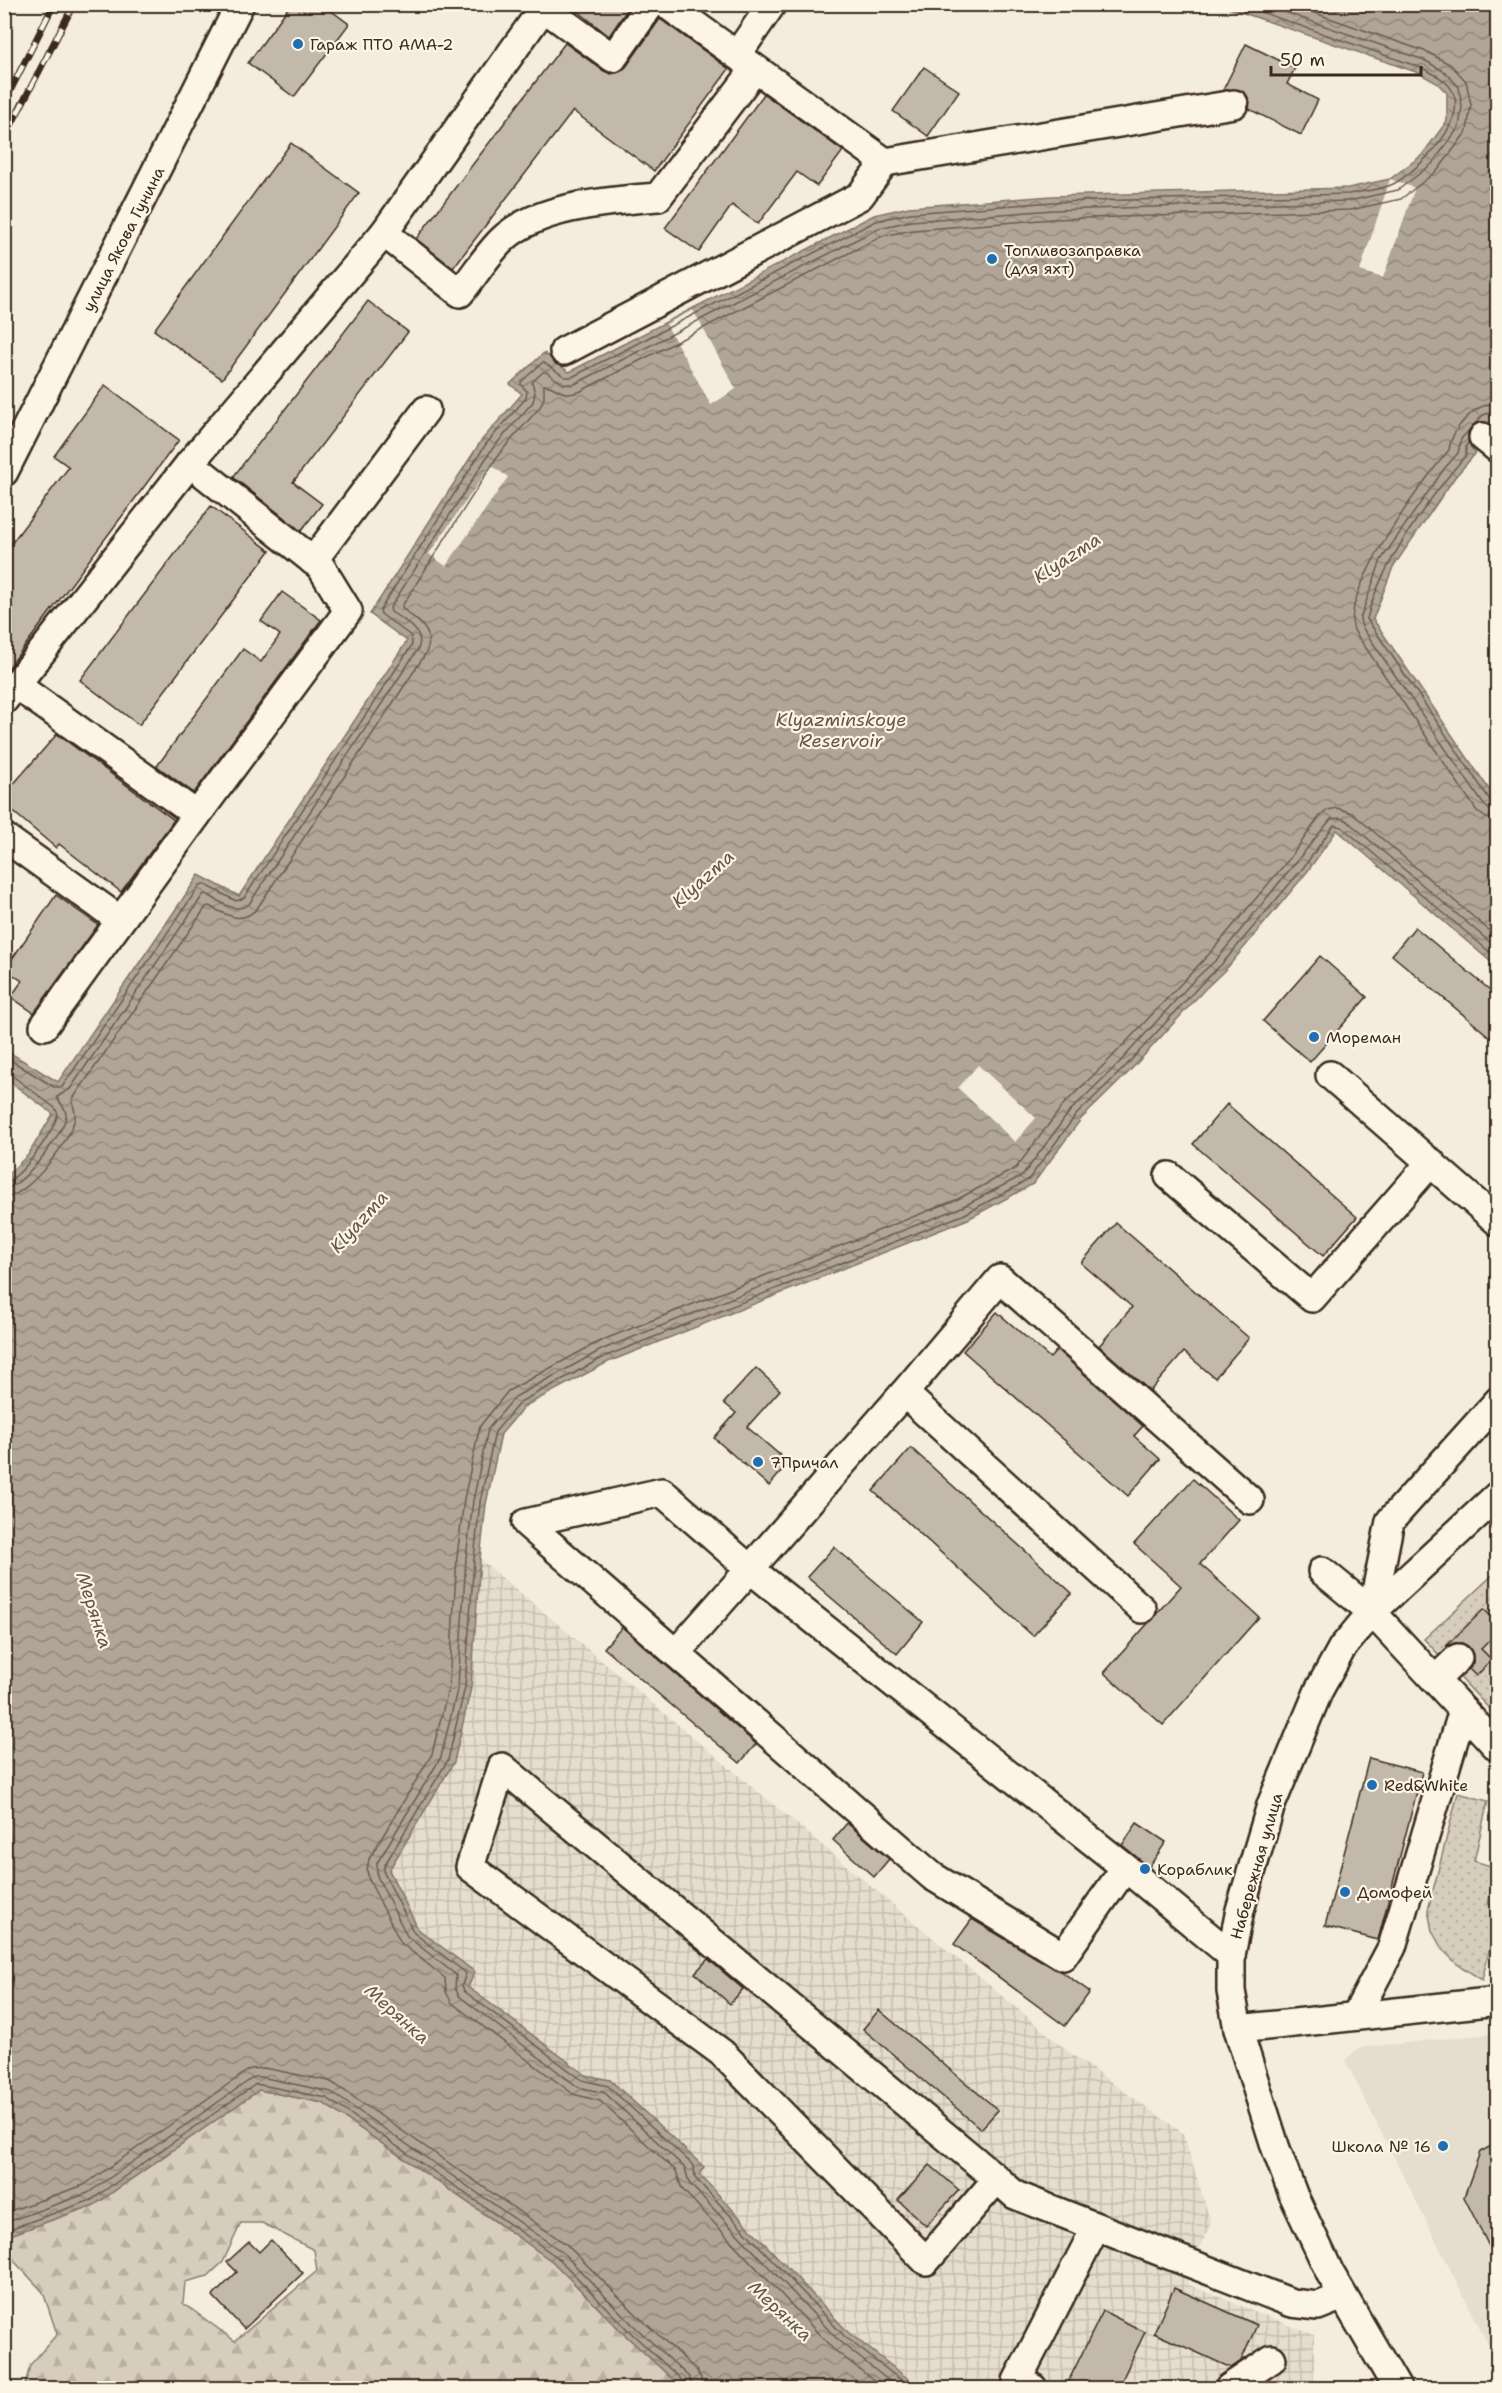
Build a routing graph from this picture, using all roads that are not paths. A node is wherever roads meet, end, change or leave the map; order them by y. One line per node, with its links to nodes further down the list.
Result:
1 (240, 4): 13 (street, улица Якова Гунина)
2 (651, 4): 5 (street)
3 (666, 4): 6 (street)
4 (772, 4): 6 (street)
5 (545, 6): 9 (street)
6 (746, 62): 8 (street); 9 (street)
7 (1234, 104): 8 (street)
8 (885, 162): 10 (street)
9 (384, 233): 12 (street)
10 (564, 351)
11 (426, 410): 14 (street)
12 (190, 463): 14 (street); 15 (street)
13 (4, 472)
14 (313, 561): 16 (street)
15 (10, 692): 16 (street)
16 (197, 814): 18 (street)
17 (4, 837): 18 (street)
18 (120, 920): 19 (street)
19 (44, 1026)
20 (1330, 1075): 21 (street)
21 (1431, 1162): 22 (street); 23 (street)
22 (1169, 1176)
23 (1497, 1222)
24 (904, 1393): 27 (street); 28 (street); 30 (street)
25 (1497, 1401): 31 (street)
26 (1497, 1495): 31 (street, Набережная улица)
27 (1250, 1500)
28 (750, 1569): 32 (street); 32 (street); 37 (street)
29 (1322, 1571): 31 (street)
30 (1142, 1609)
31 (1372, 1612): 34 (street); 38 (street, Набережная улица)
32 (676, 1653): 37 (street)
33 (1458, 1658): 34 (street)
34 (1435, 1680): 35 (street)
35 (1463, 1710): 36 (street); 40 (street)
36 (1497, 1748)
37 (1125, 1868): 38 (street)
38 (1231, 1955): 41 (street, Набережная улица)
39 (1497, 2001): 40 (street)
40 (1356, 2015): 41 (street)
41 (1238, 2029): 44 (street, Набережная улица)
42 (997, 2180): 42 (street); 43 (street)
43 (1096, 2227): 44 (street); 46 (street)
44 (1342, 2296): 48 (street, Набережная улица)
45 (1272, 2359): 47 (street)
46 (1033, 2388)
47 (1228, 2388)
48 (1397, 2388)

